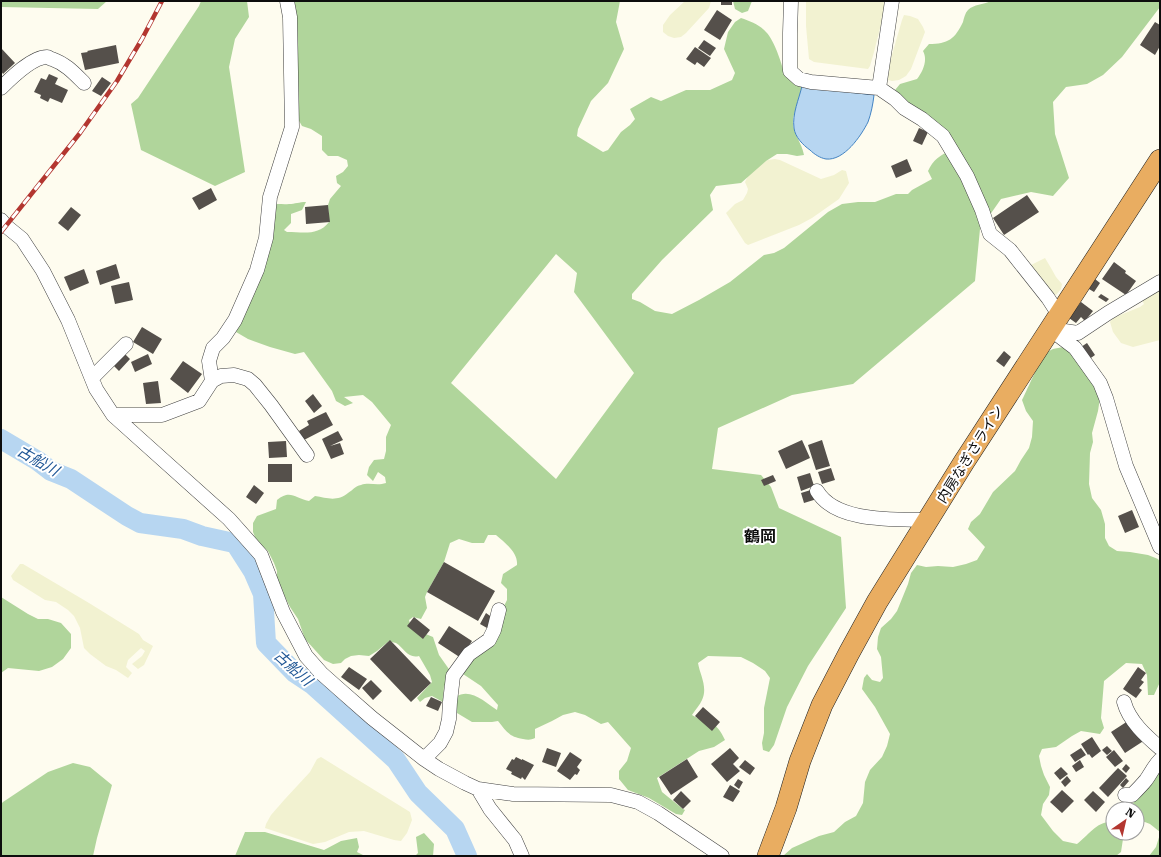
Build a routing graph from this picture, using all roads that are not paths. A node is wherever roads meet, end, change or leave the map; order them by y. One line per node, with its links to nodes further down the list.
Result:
1 (287, 1): 13 (street)
2 (791, 1): 6 (street)
3 (892, 1): 6 (street)
4 (84, 83): 5 (street)
5 (1, 88)
6 (879, 88): 10 (street)
7 (1160, 160): 10 (highway, 内房なぎさライン)
8 (1, 220): 12 (street)
9 (1160, 282): 10 (street)
10 (1055, 322): 17 (highway, 内房なぎさライン); 18 (street)
11 (126, 344): 12 (street)
12 (92, 378): 14 (street)
13 (212, 382): 14 (street); 15 (street)
14 (113, 415): 22 (street)
15 (307, 455)
16 (818, 491): 17 (street)
17 (928, 520): 23 (highway, 内房なぎさライン)
18 (1160, 547)
19 (499, 610): 22 (street)
20 (1124, 702): 21 (street)
21 (1160, 748)
22 (424, 758): 25 (street)
23 (800, 760): 29 (highway, 内房なぎさライン); 30 (highway, 内房なぎさライン)
24 (1160, 760): 26 (street)
25 (478, 789): 27 (street); 28 (street)
26 (1125, 795)
27 (522, 856)
28 (722, 856)
29 (756, 856)
30 (768, 856)

